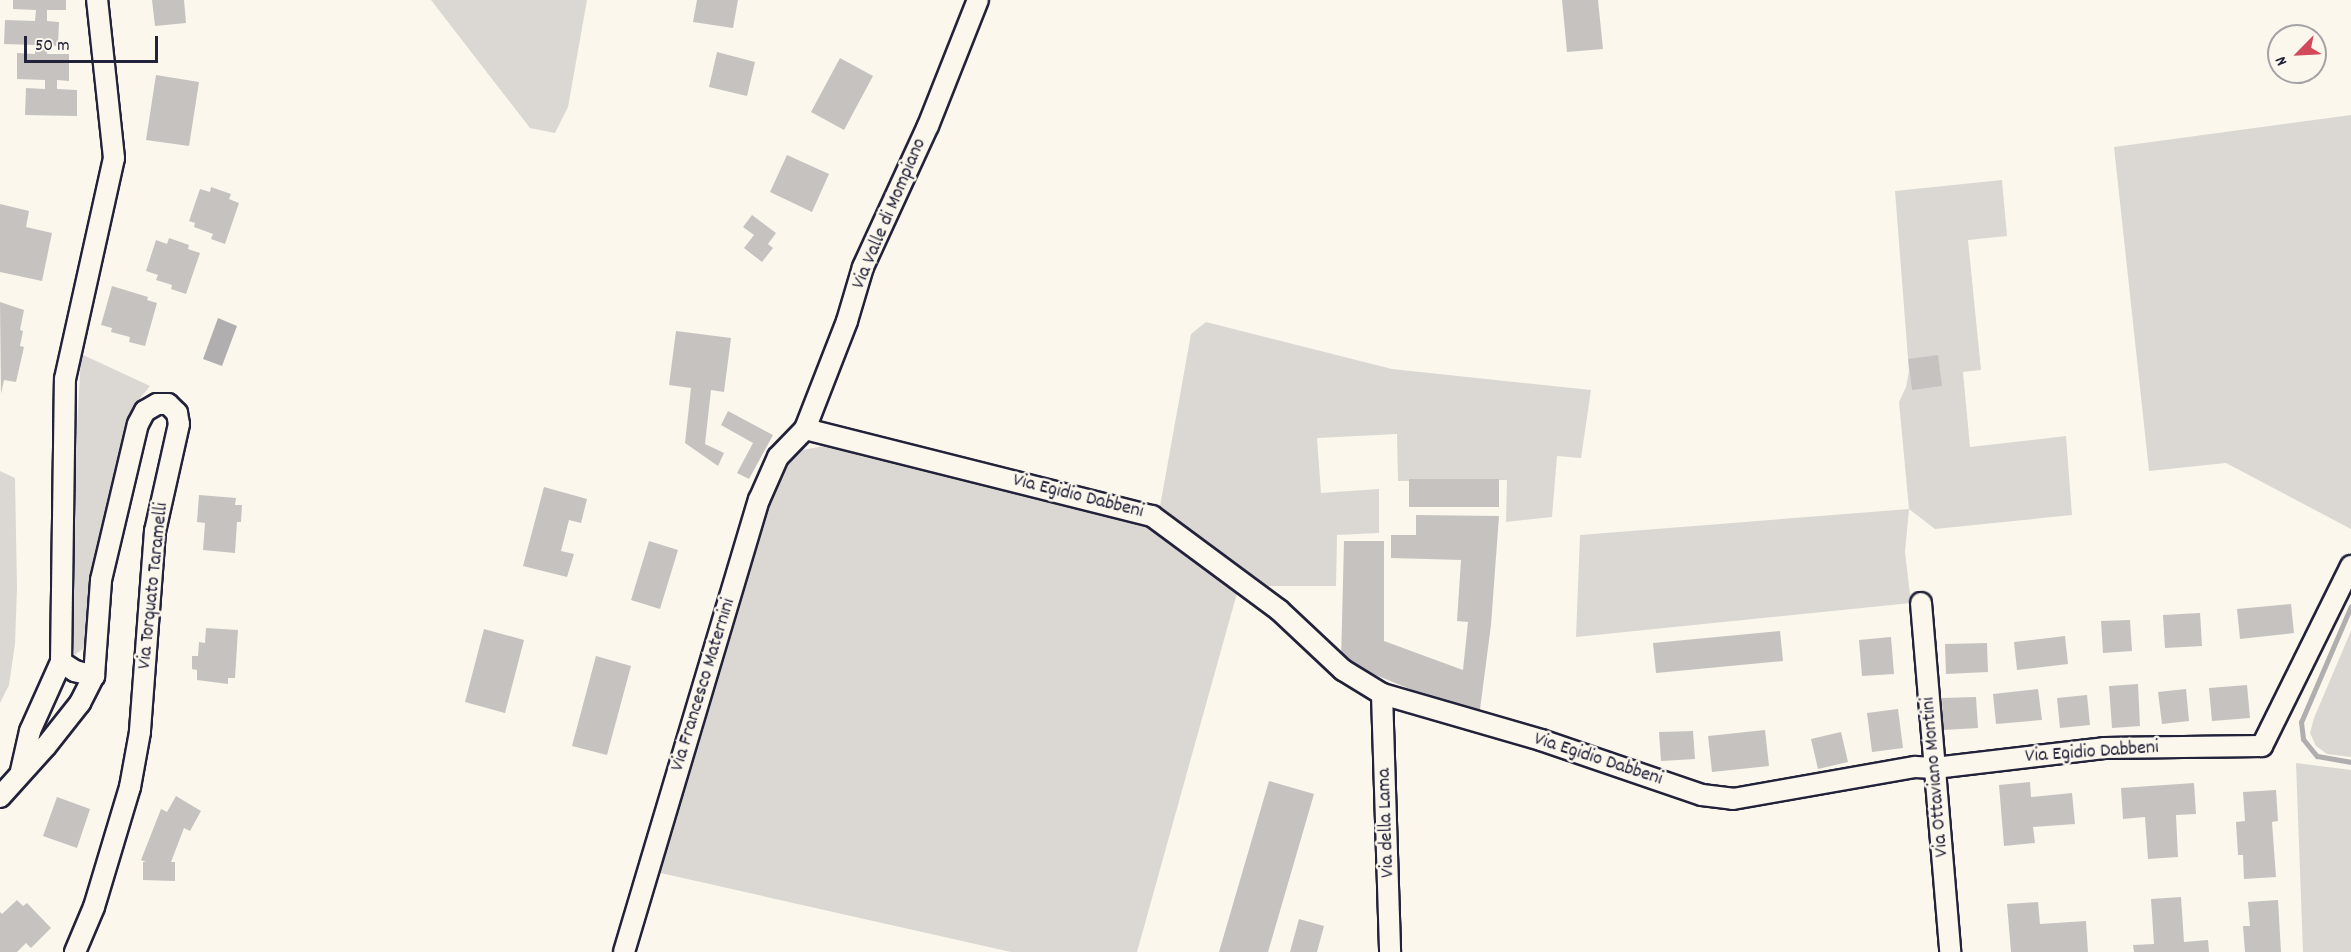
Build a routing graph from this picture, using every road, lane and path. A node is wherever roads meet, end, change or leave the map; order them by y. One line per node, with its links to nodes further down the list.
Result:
1 (97, 0): 6 (street, Via Torquato Taramelli)
2 (978, 0): 3 (street, Via Valle di Mompiano)
3 (805, 429): 8 (street, Via Egidio Dabbeni); 13 (street, Via Francesco Maternini)
4 (2351, 566): 9 (street, Via Egidio Dabbeni)
5 (1921, 603): 9 (street, Via Ottaviano Montini)
6 (61, 662): 7 (street); 10 (street, Via Torquato Taramelli)
7 (94, 676): 10 (street, Via Torquato Taramelli); 12 (street, Via Torquato Taramelli)
8 (1382, 694): 9 (street, Via Egidio Dabbeni); 14 (street, Via della Lama)
9 (1935, 768): 15 (street, Via Ottaviano Montini)
10 (21, 771): 11 (street, Via Torquato Taramelli)
11 (0, 797)
12 (75, 952)
13 (624, 952)
14 (1390, 952)
15 (1950, 952)

